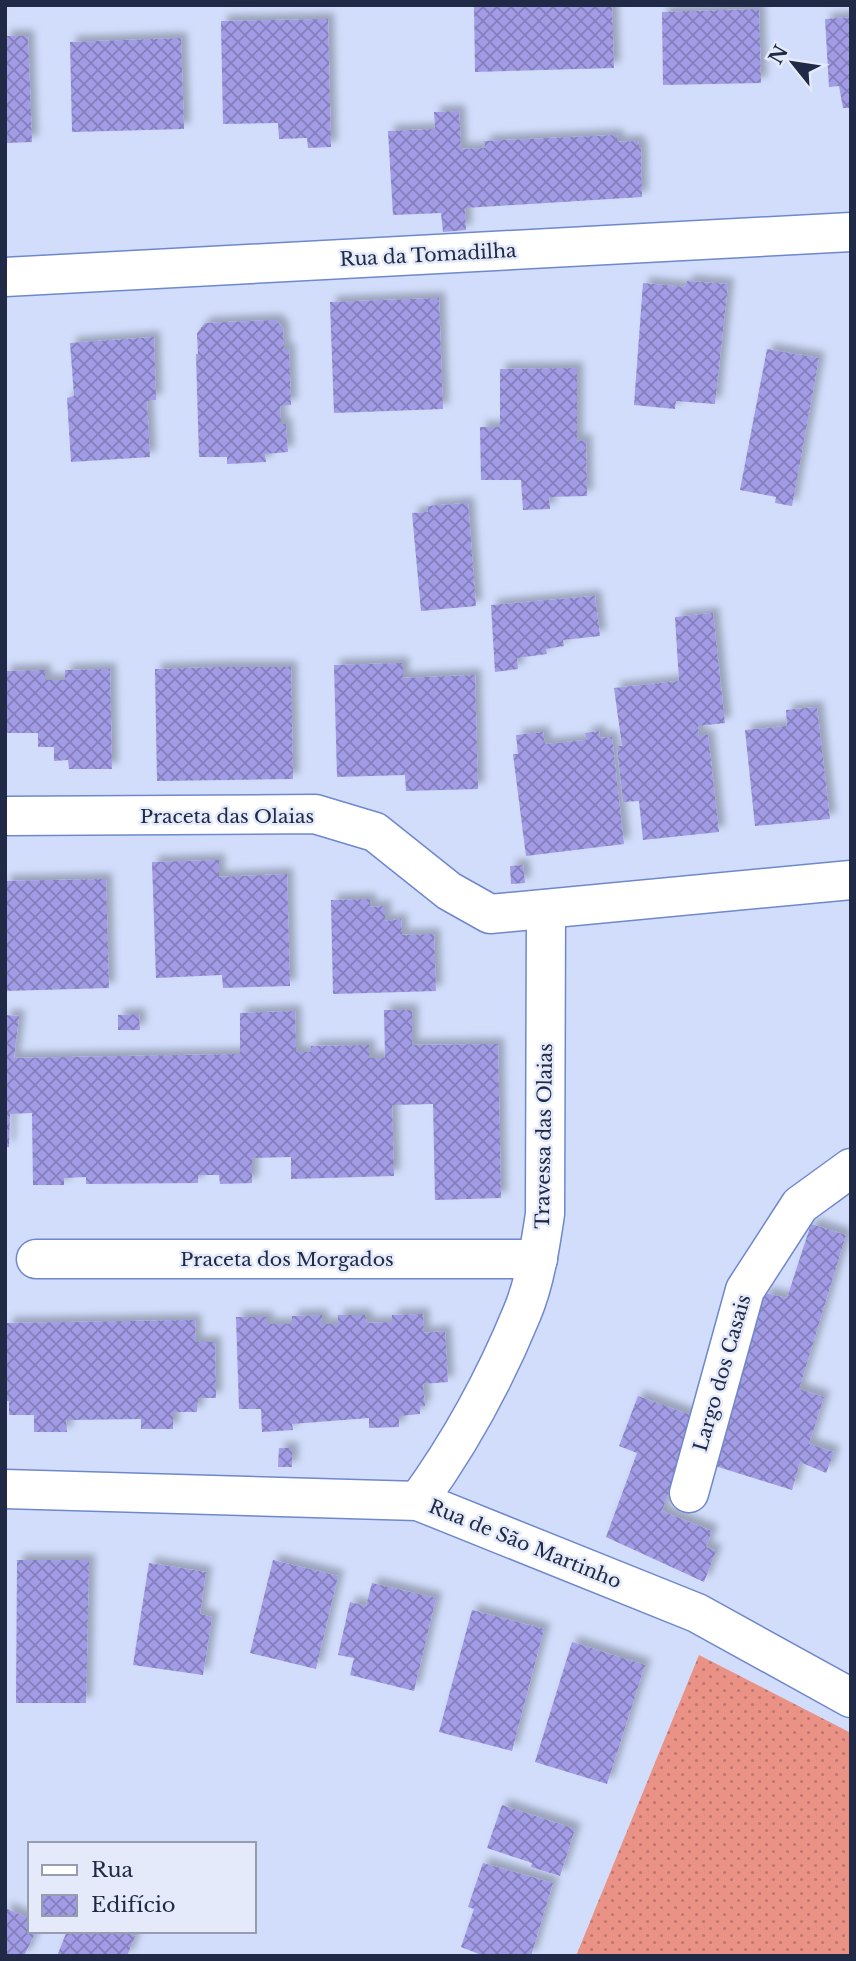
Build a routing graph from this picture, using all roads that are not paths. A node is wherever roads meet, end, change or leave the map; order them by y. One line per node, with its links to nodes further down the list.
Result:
1 (851, 232): 2 (street, Rua da Tomadilha)
2 (5, 277)
3 (5, 816): 5 (street, Praceta das Olaias)
4 (851, 880): 5 (street)
5 (546, 909): 8 (street, Travessa das Olaias)
6 (851, 1168): 10 (street, Largo dos Casais)
7 (36, 1259): 8 (street, Praceta dos Morgados)
8 (538, 1259): 11 (street, Travessa das Olaias)
9 (5, 1489): 11 (street, Rua de São Martinho)
10 (689, 1493)
11 (418, 1501): 12 (street, Rua de São Martinho)
12 (851, 1698)

